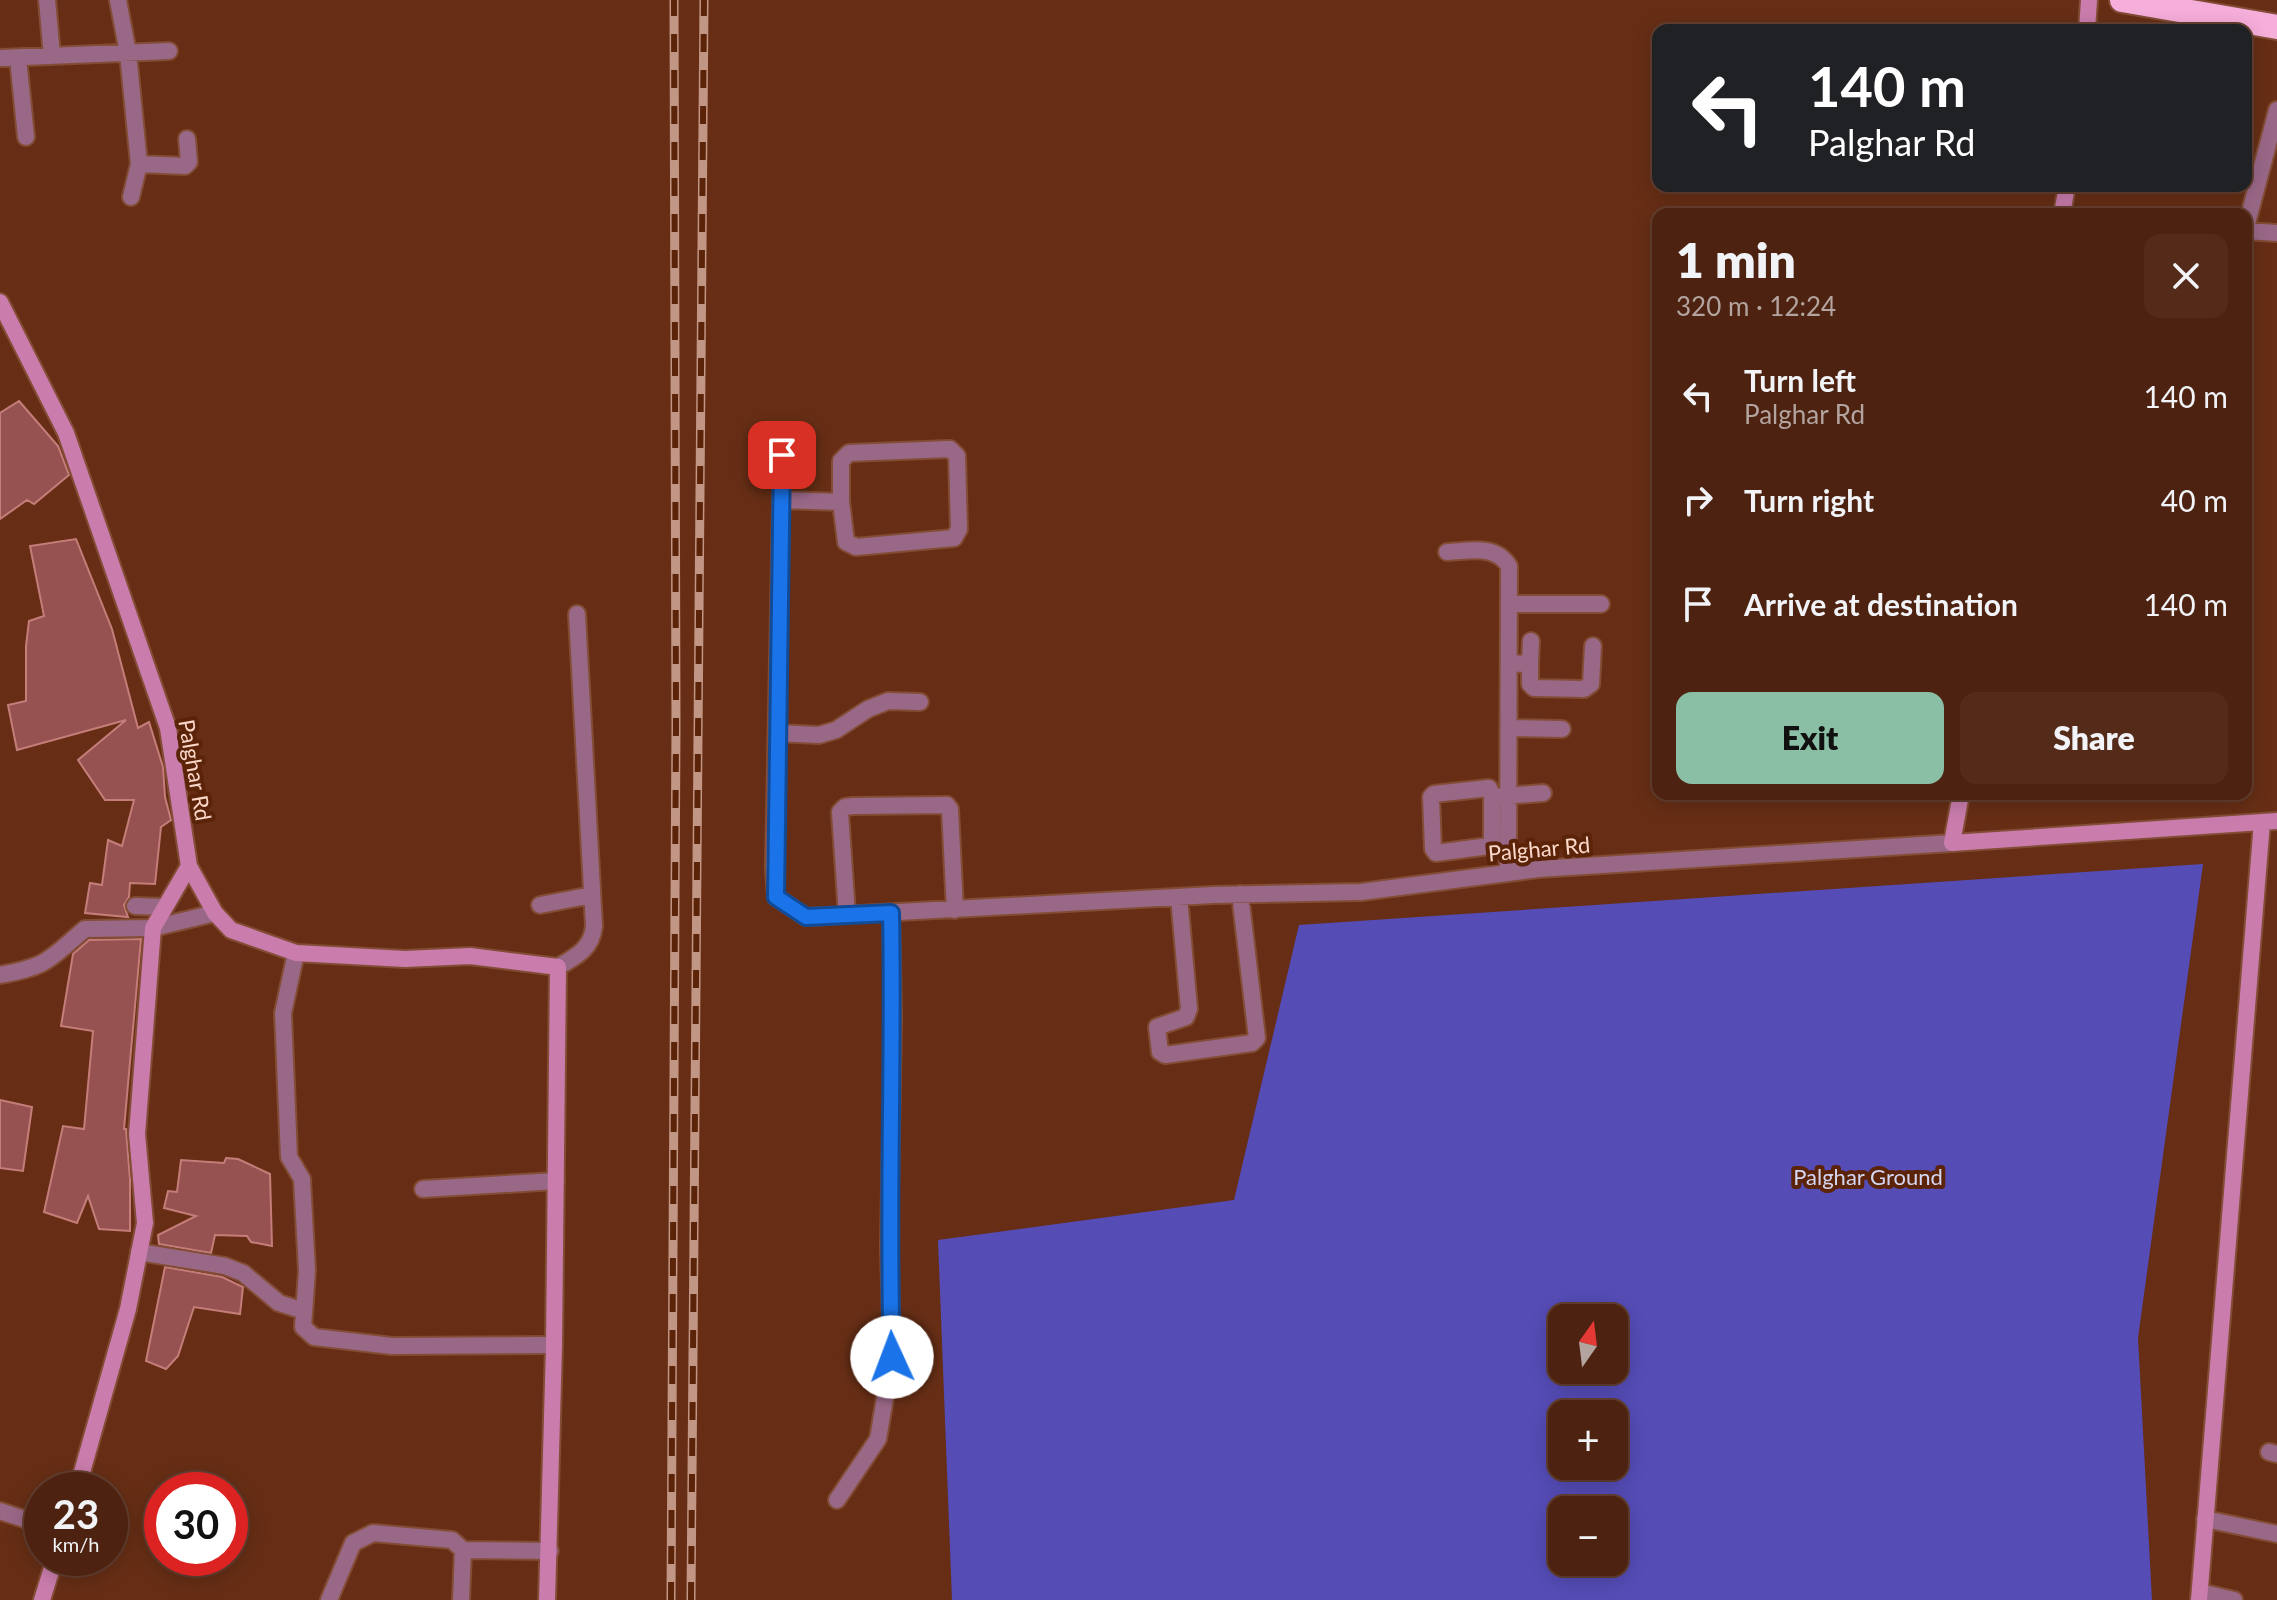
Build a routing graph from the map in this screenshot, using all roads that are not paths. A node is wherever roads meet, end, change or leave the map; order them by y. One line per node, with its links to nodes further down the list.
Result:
1 (47, 0): 10 (street)
2 (118, 0): 9 (street)
3 (2089, 0): 6 (street)
4 (2122, 0): 5 (highway)
5 (2155, 2): 7 (highway)
6 (2087, 24)
7 (2277, 27)
8 (169, 51): 9 (street)
9 (128, 53): 10 (street); 16 (street)
10 (52, 56): 12 (street)
11 (0, 58): 12 (street)
12 (18, 58): 14 (street)
13 (2277, 110): 18 (street)
14 (26, 137)
15 (187, 139): 16 (street)
16 (139, 164): 17 (street)
17 (131, 197)
18 (2251, 208)
19 (2252, 230): 20 (street)
20 (2277, 233)
21 (0, 302): 42 (street, Palghar Rd)
22 (782, 455): 23 (street)
23 (781, 500): 24 (street); 36 (street)
24 (841, 502): 24 (street)
25 (1447, 552): 26 (street)
26 (1509, 604): 27 (street); 31 (street)
27 (1601, 604)
28 (577, 614): 45 (street)
29 (1531, 641): 32 (street)
30 (1593, 646): 32 (street)
31 (1509, 663): 32 (street); 34 (street)
32 (1530, 664)
33 (920, 702): 36 (street)
34 (1509, 728): 35 (street); 38 (street)
35 (1562, 729)
36 (777, 733): 53 (street, Palghar Rd)
37 (1543, 793): 38 (street)
38 (1500, 796): 38 (street); 43 (street)
39 (1960, 800): 41 (street)
40 (2270, 821): 41 (street, Palghar Rd); 67 (street)
41 (1952, 843): 43 (street, Palghar Rd)
42 (189, 866): 49 (street); 51 (street, Palghar Rd)
43 (1508, 873): 44 (street, Palghar Rd)
44 (1240, 894): 46 (street, Palghar Rd); 46 (street)
45 (592, 895): 47 (street); 56 (street)
46 (1179, 897): 50 (street, Palghar Rd)
47 (540, 905)
48 (135, 906): 49 (street)
49 (164, 907): 54 (street)
50 (955, 910): 52 (street, Palghar Rd); 53 (street)
51 (215, 913): 54 (street); 55 (street, Palghar Rd)
52 (891, 913): 53 (street, Palghar Rd); 64 (street)
53 (847, 915)
54 (153, 928): 57 (street); 60 (street)
55 (296, 953): 56 (street, Palghar Rd); 61 (street)
56 (558, 967): 58 (street)
57 (0, 975)
58 (556, 1181): 59 (street); 62 (street)
59 (423, 1189)
60 (139, 1252): 61 (street); 63 (street)
61 (304, 1311): 62 (street)
62 (554, 1345): 70 (street)
63 (82, 1472)
64 (837, 1500)
65 (0, 1511): 66 (street)
66 (24, 1519)
67 (2205, 1519): 68 (street); 72 (street)
68 (2277, 1534)
69 (463, 1550): 70 (street); 74 (street); 75 (street)
70 (550, 1551): 76 (street)
71 (49, 1576): 73 (street)
72 (2199, 1596): 77 (street)
73 (42, 1600)
74 (329, 1600)
75 (461, 1600)
76 (547, 1600)
77 (2234, 1600)

